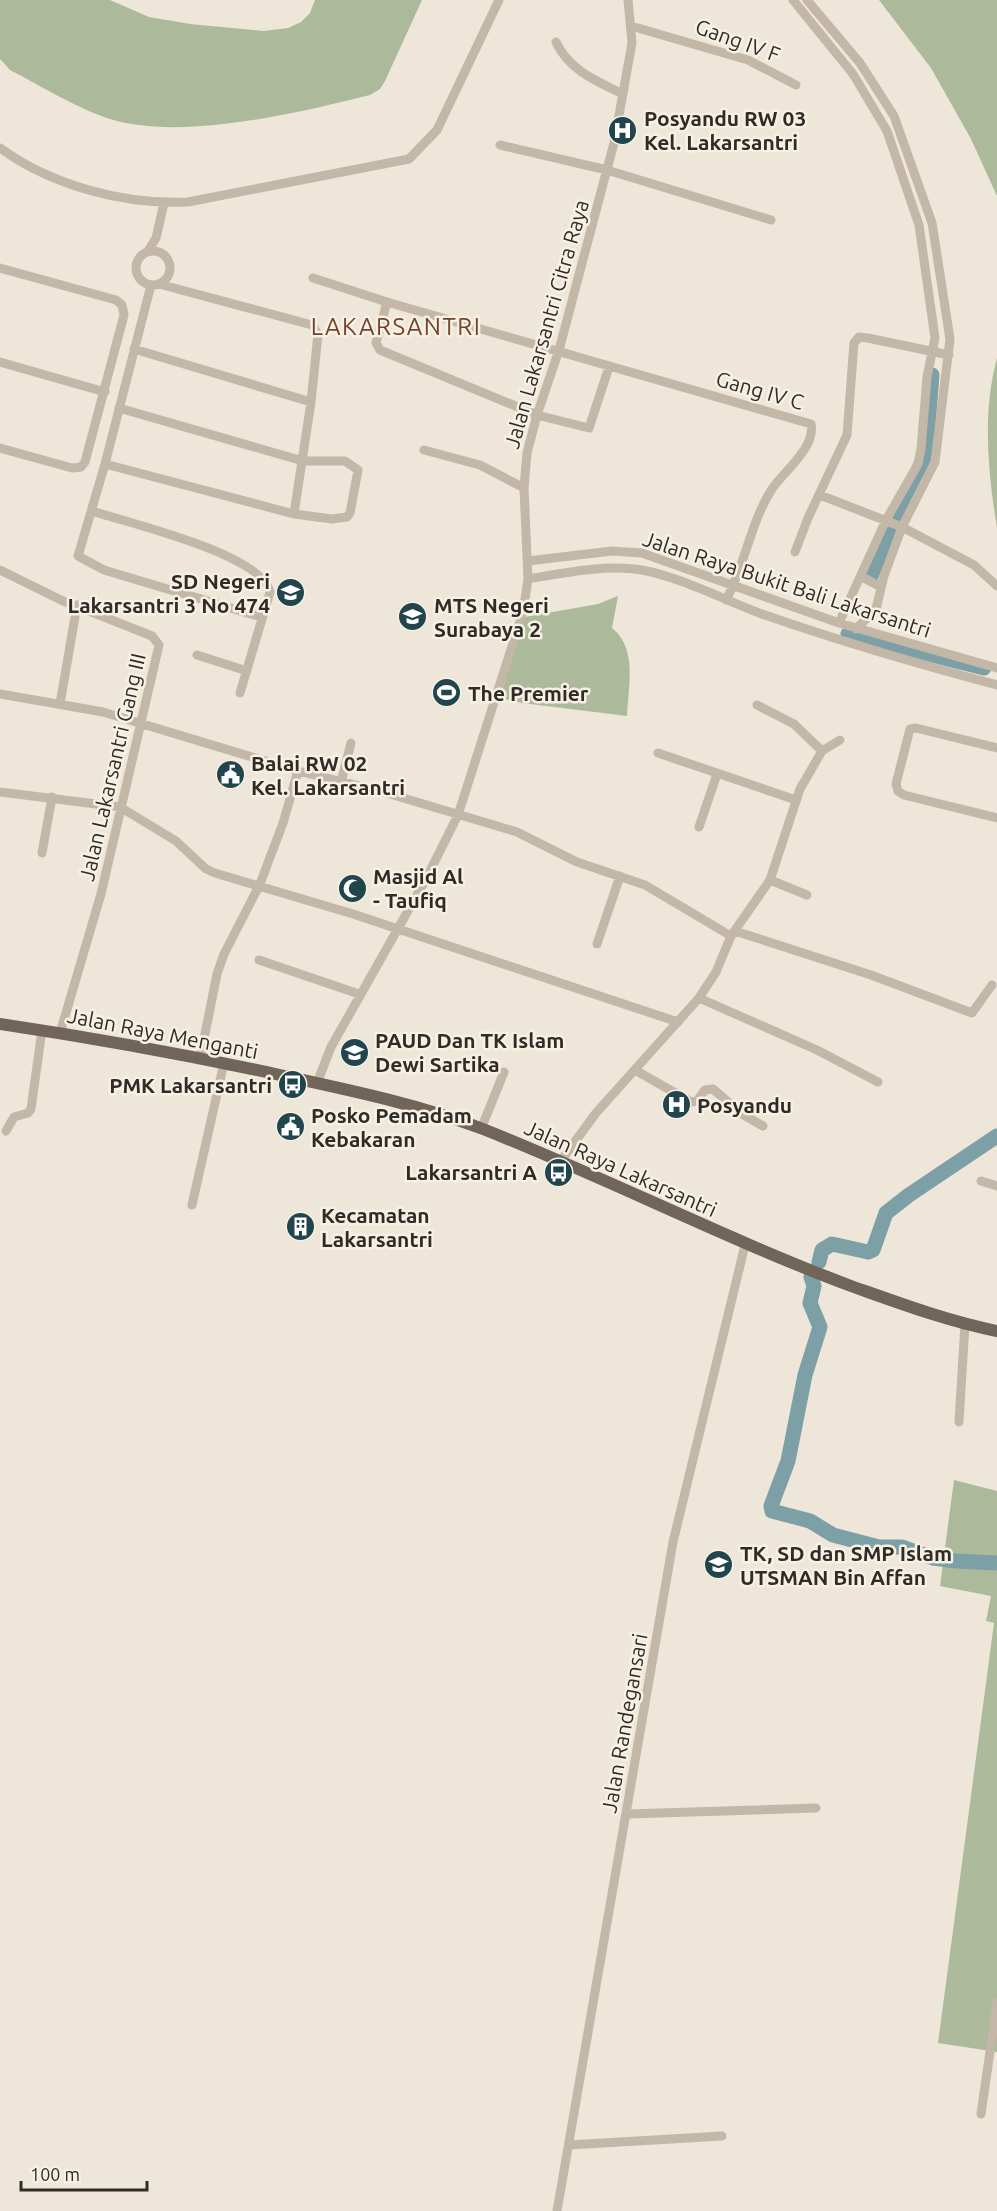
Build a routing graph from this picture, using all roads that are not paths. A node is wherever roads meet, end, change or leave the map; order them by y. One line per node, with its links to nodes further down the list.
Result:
1 (499, 0): 14 (street)
2 (628, 0): 5 (street, Jalan Lakarsantri Citra Raya)
3 (793, 0): 10 (street)
4 (807, 0): 9 (street)
5 (631, 26): 7 (street, Gang IV F); 8 (street, Jalan Lakarsantri Citra Raya)
6 (556, 42): 8 (street)
7 (796, 85)
8 (623, 94): 13 (street, Jalan Lakarsantri Citra Raya)
9 (883, 96): 10 (street); 26 (street)
10 (870, 103): 25 (street)
11 (500, 145): 13 (street)
12 (0, 148): 14 (street)
13 (608, 170): 15 (street); 24 (street, Jalan Lakarsantri Citra Raya)
14 (164, 203): 16 (street)
15 (771, 220)
16 (156, 238): 17 (street); 18 (street)
17 (148, 251): 18 (street); 21 (street)
18 (159, 252): 21 (street)
19 (0, 267): 29 (street)
20 (313, 278): 22 (street, Gang IV C)
21 (155, 284): 23 (street); 30 (street)
22 (387, 302): 24 (street, Gang IV C); 32 (street)
23 (134, 349): 30 (street); 31 (street)
24 (559, 350): 28 (street, Gang IV C); 32 (street, Jalan Lakarsantri Citra Raya)
25 (932, 351): 26 (street); 38 (street); 41 (street)
26 (949, 355): 42 (street)
27 (0, 362): 29 (street)
28 (609, 367): 32 (street); 48 (street, Gang IV C)
29 (105, 392): 33 (street)
30 (312, 402): 35 (street)
31 (119, 408): 35 (street); 36 (street)
32 (537, 415): 37 (street, Jalan Lakarsantri Citra Raya)
33 (0, 448)
34 (424, 450): 37 (street)
35 (303, 461): 40 (street); 40 (street)
36 (105, 464): 39 (street); 40 (street)
37 (524, 488): 44 (street, Jalan Lakarsantri Citra Raya)
38 (820, 495): 41 (street); 43 (street)
39 (92, 511): 53 (street); 53 (street)
40 (294, 514)
41 (886, 520): 42 (street); 46 (street)
42 (902, 527): 49 (street); 50 (street)
43 (795, 552)
44 (528, 561): 47 (street, Jalan Lakarsantri Citra Raya); 48 (street, Jalan Raya Bukit Bali Lakarsantri)
45 (0, 570): 52 (street, Jalan Lakarsantri Gang III)
46 (862, 577): 50 (street); 54 (street)
47 (528, 579): 51 (street, Jalan Raya Bukit Bali Lakarsantri); 77 (street, Jalan Lakarsantri Citra Raya)
48 (734, 586): 51 (street); 54 (street, Jalan Raya Bukit Bali Lakarsantri)
49 (997, 586)
50 (881, 587): 55 (street)
51 (726, 600): 59 (street, Jalan Raya Bukit Bali Lakarsantri)
52 (77, 605): 62 (street); 64 (street, Jalan Lakarsantri Gang III)
53 (261, 617): 58 (street)
54 (838, 623): 55 (street, Jalan Raya Bukit Bali Lakarsantri)
55 (856, 629): 57 (street, Jalan Raya Bukit Bali Lakarsantri)
56 (197, 655): 58 (street)
57 (997, 668)
58 (247, 671): 60 (street)
59 (997, 685)
60 (240, 693)
61 (0, 694): 62 (street)
62 (60, 704): 64 (street)
63 (757, 705): 68 (street)
64 (139, 724): 70 (street); 76 (street, Jalan Lakarsantri Gang III)
65 (840, 740): 68 (street)
66 (351, 743): 72 (street)
67 (997, 748): 78 (street)
68 (822, 751): 75 (street)
69 (658, 753): 71 (street)
70 (298, 771): 72 (street); 83 (street)
71 (717, 774): 75 (street); 79 (street)
72 (341, 782): 77 (street)
73 (0, 792): 74 (street)
74 (52, 796): 76 (street); 80 (street)
75 (796, 800): 82 (street)
76 (120, 807): 83 (street); 95 (street, Jalan Lakarsantri Gang III)
77 (458, 815): 81 (street); 85 (street, Jalan Lakarsantri Citra Raya)
78 (997, 818)
79 (699, 827)
80 (42, 853)
81 (620, 876): 86 (street); 87 (street)
82 (770, 880): 84 (street); 86 (street)
83 (260, 884): 85 (street); 96 (street)
84 (807, 895)
85 (398, 930): 90 (street, Jalan Lakarsantri Citra Raya); 92 (street)
86 (733, 933): 89 (street); 91 (street)
87 (597, 944)
88 (259, 960): 90 (street)
89 (992, 985)
90 (359, 994): 101 (street, Jalan Lakarsantri Citra Raya)
91 (699, 998): 92 (street); 100 (street)
92 (678, 1022): 98 (street)
93 (0, 1024): 94 (main road, Jalan Raya Menganti)
94 (42, 1030): 95 (main road, Jalan Raya Menganti); 104 (street)
95 (60, 1033): 96 (main road, Jalan Raya Menganti)
96 (200, 1059): 97 (main road, Jalan Raya Menganti)
97 (224, 1063): 101 (main road, Jalan Raya Menganti); 108 (street)
98 (634, 1070): 102 (street); 105 (street)
99 (504, 1072): 103 (street)
100 (878, 1082)
101 (317, 1083): 103 (main road, Jalan Raya Lakarsantri)
102 (763, 1126)
103 (481, 1129): 105 (main road, Jalan Raya Lakarsantri)
104 (6, 1131)
105 (560, 1162): 109 (main road, Jalan Raya Lakarsantri)
106 (981, 1181): 107 (street)
107 (997, 1186)
108 (192, 1205)
109 (745, 1245): 110 (main road, Jalan Raya Lakarsantri); 114 (street, Jalan Randegansari)
110 (965, 1324): 111 (main road, Jalan Raya Lakarsantri); 112 (street)
111 (997, 1331)
112 (960, 1422)
113 (816, 1808): 114 (street)
114 (627, 1814): 118 (street, Jalan Randegansari)
115 (997, 2003): 116 (street)
116 (981, 2114)
117 (722, 2136): 118 (street)
118 (569, 2145): 119 (street, Jalan Randegansari)
119 (557, 2211)

